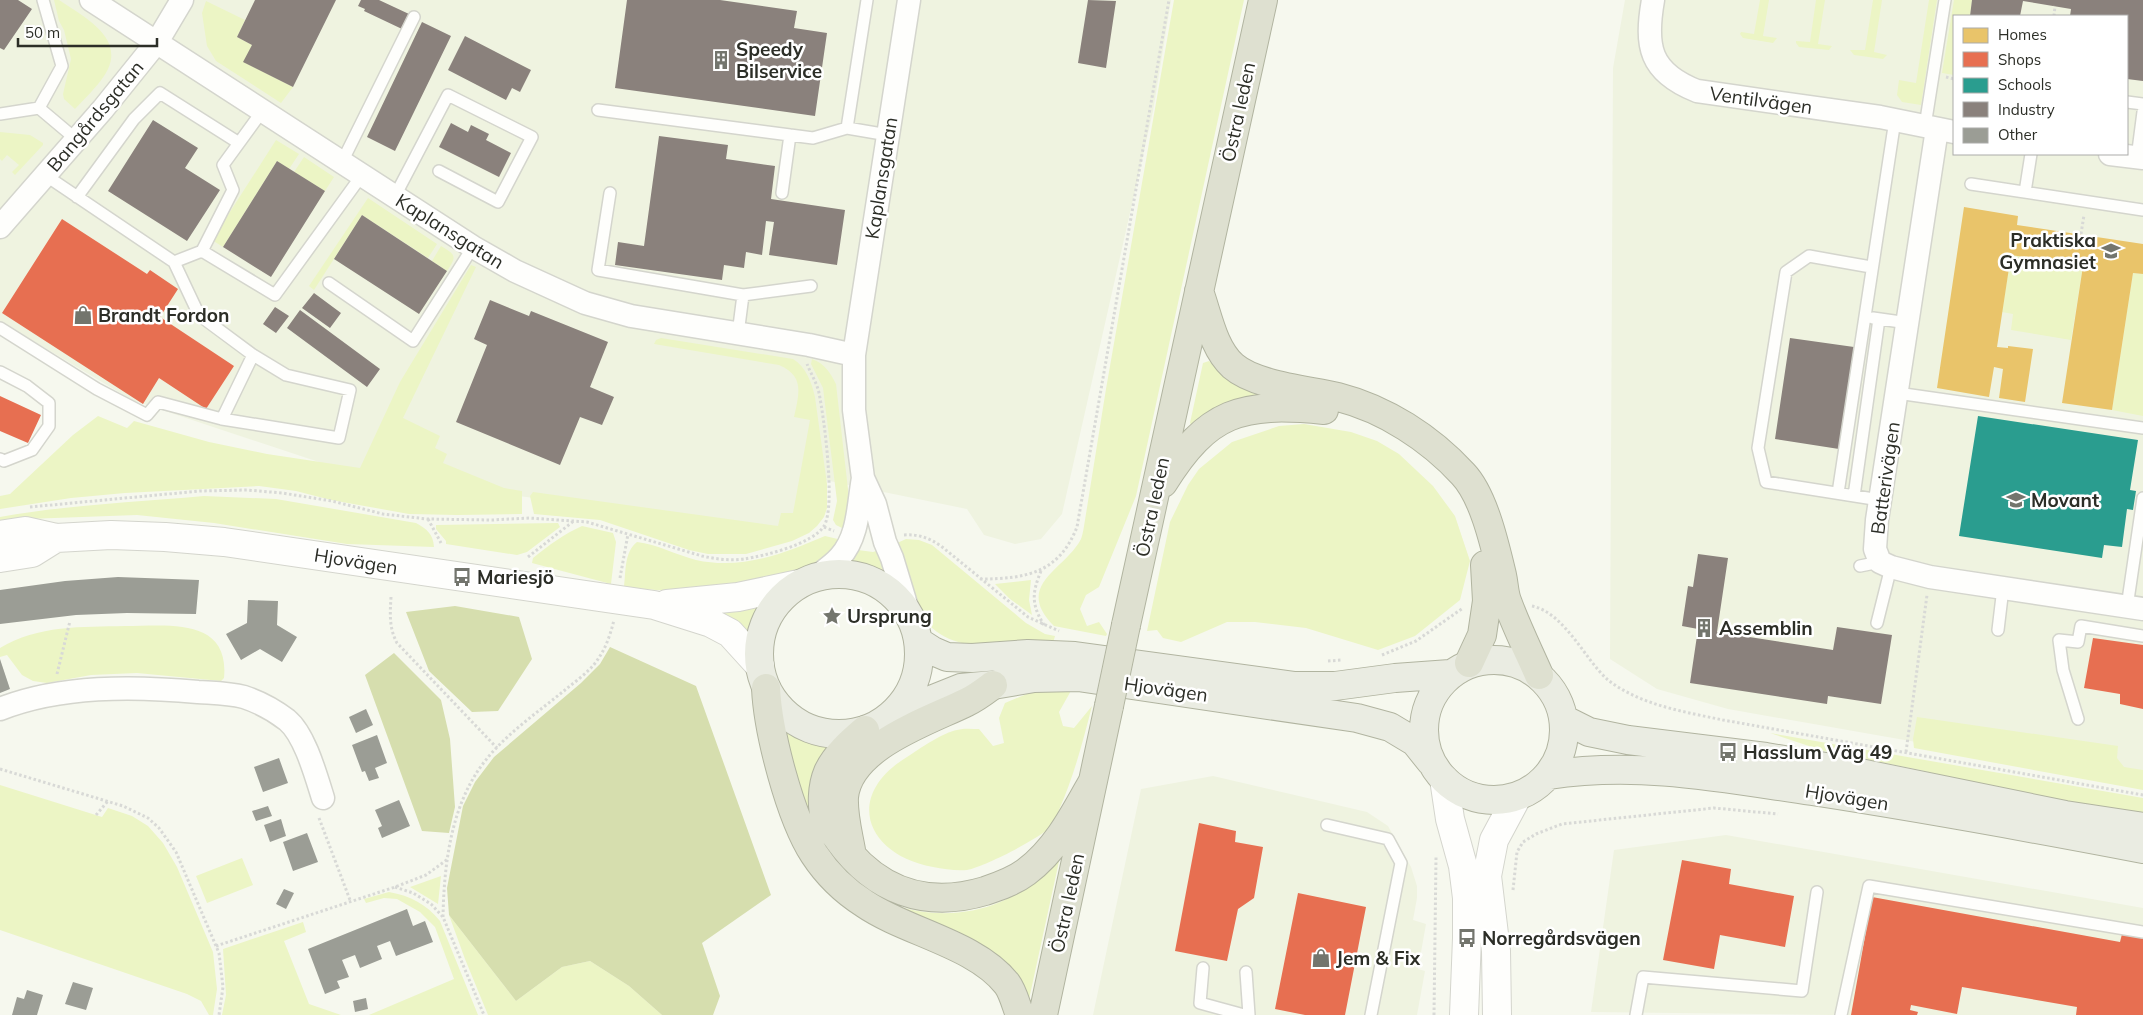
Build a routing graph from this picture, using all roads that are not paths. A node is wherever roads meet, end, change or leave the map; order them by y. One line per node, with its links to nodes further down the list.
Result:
1 (43, 0): 13 (lane)
2 (91, 0): 10 (street, Kaplansgatan)
3 (182, 0): 10 (street, Bangårdsgatan)
4 (867, 0): 19 (lane)
5 (909, 0): 22 (street, Kaplansgatan)
6 (1263, 0): 46 (highway, Östra leden)
7 (1653, 0): 18 (street, Ventilvägen)
8 (1945, 0): 20 (lane)
9 (414, 18): 28 (lane)
10 (157, 42): 14 (street, Kaplansgatan); 23 (street, Bangårdsgatan)
11 (2128, 102): 12 (lane)
12 (2143, 104)
13 (39, 108): 17 (lane); 23 (lane)
14 (263, 110): 24 (lane); 28 (street, Kaplansgatan)
15 (598, 110): 21 (lane)
16 (2143, 112): 27 (lane)
17 (0, 114)
18 (1895, 120): 20 (street, Ventilvägen); 43 (lane)
19 (848, 128): 21 (lane); 22 (lane)
20 (1939, 129): 50 (street, Batterivägen)
21 (790, 135): 35 (lane)
22 (888, 135): 54 (street, Kaplansgatan)
23 (77, 140): 30 (street, Bangårdsgatan)
24 (239, 143): 37 (lane); 41 (lane)
25 (2031, 155): 33 (lane)
26 (2118, 155): 27 (street)
27 (2140, 158)
28 (342, 162): 31 (street, Kaplansgatan)
29 (439, 171): 36 (lane)
30 (45, 175): 37 (lane); 39 (street, Bangårdsgatan)
31 (362, 175): 36 (street, Kaplansgatan); 41 (lane)
32 (1971, 184): 33 (lane)
33 (2025, 192): 38 (lane)
34 (610, 193): 47 (lane)
35 (782, 193)
36 (396, 196): 40 (street, Kaplansgatan)
37 (77, 197): 42 (lane)
38 (2143, 210)
39 (0, 227)
40 (473, 246): 44 (lane); 52 (street, Kaplansgatan)
41 (202, 251): 42 (lane)
42 (174, 262): 53 (lane)
43 (1872, 267): 48 (lane); 61 (lane)
44 (329, 283)
45 (811, 286): 47 (lane)
46 (1200, 291): 63 (highway, Östra leden); 80 (highway)
47 (743, 295): 52 (lane)
48 (1864, 317): 49 (lane); 61 (lane)
49 (1879, 319): 50 (lane); 62 (lane)
50 (1908, 323): 56 (street, Batterivägen)
51 (0, 328): 57 (lane)
52 (738, 334): 54 (street, Kaplansgatan)
53 (254, 355): 57 (lane); 57 (lane)
54 (854, 355): 60 (street, Kaplansgatan)
55 (0, 372): 59 (lane)
56 (1897, 393): 58 (lane); 65 (street, Batterivägen)
57 (222, 419)
58 (2143, 428)
59 (1, 463)
60 (863, 478): 70 (street, Kaplansgatan); 74 (street, Kaplansgatan)
61 (1838, 493): 62 (lane)
62 (1854, 496): 65 (lane)
63 (1154, 497): 79 (highway); 90 (highway, Östra leden, bridge)
64 (2143, 498): 73 (lane)
65 (1880, 500): 69 (street, Batterivägen)
66 (0, 535): 67 (main road, Hjovägen)
67 (56, 538): 68 (main road, Hjovägen); 72 (main road, Hjovägen)
68 (0, 558)
69 (1877, 565): 71 (street); 75 (lane)
70 (807, 581): 72 (main road, Hjovägen); 74 (main road); 81 (main road)
71 (2003, 588): 73 (street); 76 (lane)
72 (654, 605): 81 (main road, Hjovägen)
73 (2135, 608)
74 (909, 614): 78 (main road)
75 (1877, 623)
76 (1998, 630)
77 (2143, 636): 85 (lane)
78 (919, 642): 79 (main road, Hjovägen); 84 (main road)
79 (1460, 669): 80 (main road); 88 (main road)
80 (1539, 674): 86 (main road)
81 (763, 676): 87 (main road); 101 (highway)
82 (993, 685): 84 (main road, Hjovägen); 88 (main road, Hjovägen); 96 (highway)
83 (0, 709): 92 (street)
84 (891, 716): 87 (main road)
85 (2078, 719)
86 (1565, 720): 89 (main road); 94 (main road, Hjovägen)
87 (865, 730): 96 (highway)
88 (1438, 771): 91 (main road); 106 (main road)
89 (1549, 775): 91 (main road); 95 (main road, Hjovägen)
90 (1093, 781): 96 (highway); 102 (highway, Östra leden)
91 (1517, 797): 107 (main road)
92 (323, 798)
93 (1327, 826): 105 (lane)
94 (2143, 827)
95 (2143, 849)
96 (853, 859)
97 (1817, 892): 108 (lane)
98 (2143, 932): 109 (lane)
99 (1203, 968): 103 (lane)
100 (1246, 972): 104 (lane)
101 (1020, 1015)
102 (1043, 1015)
103 (1244, 1015)
104 (1249, 1015)
105 (1370, 1015)
106 (1464, 1015)
107 (1497, 1015)
108 (1636, 1015)
109 (1841, 1015)

